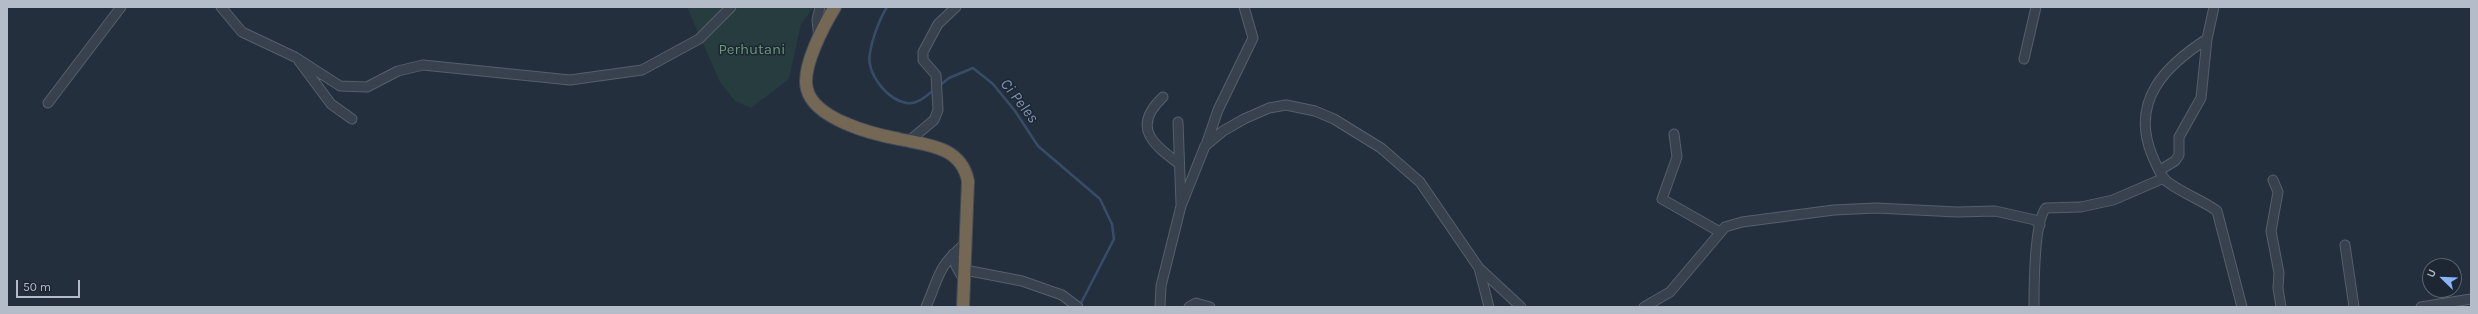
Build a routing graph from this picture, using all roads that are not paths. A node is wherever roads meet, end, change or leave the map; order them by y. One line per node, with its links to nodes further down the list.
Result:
1 (121, 7): 15 (street)
2 (221, 7): 12 (street)
3 (731, 7): 12 (street)
4 (820, 7): 10 (street)
5 (835, 7): 10 (highway)
6 (956, 7): 19 (street)
7 (1244, 7): 20 (street)
8 (2036, 7): 13 (street)
9 (2214, 7): 11 (street)
10 (819, 39): 19 (highway)
11 (2207, 39): 22 (street); 22 (street)
12 (296, 57): 16 (street)
13 (2024, 59)
14 (1163, 96): 21 (street)
15 (48, 103)
16 (352, 119)
17 (1178, 122): 21 (street)
18 (1674, 134): 26 (street)
19 (908, 141): 27 (highway)
20 (1205, 146): 24 (street); 30 (street)
21 (1178, 163): 24 (street)
22 (2162, 174): 25 (street); 43 (street)
23 (2273, 180): 44 (street)
24 (1181, 206): 36 (street)
25 (2040, 225): 26 (street); 42 (street)
26 (1720, 232): 41 (street)
27 (966, 243): 29 (street); 31 (highway)
28 (2345, 244): 45 (street)
29 (952, 254): 31 (street); 34 (street)
30 (1479, 268): 39 (street); 40 (street)
31 (965, 275): 33 (street); 35 (highway)
32 (2471, 299): 46 (street)
33 (1077, 306)
34 (926, 307)
35 (963, 307)
36 (1160, 307)
37 (1189, 307): 38 (street)
38 (1210, 307)
39 (1489, 307)
40 (1521, 307)
41 (1644, 307)
42 (2034, 307)
43 (2242, 307)
44 (2281, 307)
45 (2354, 307)
46 (2421, 307)

